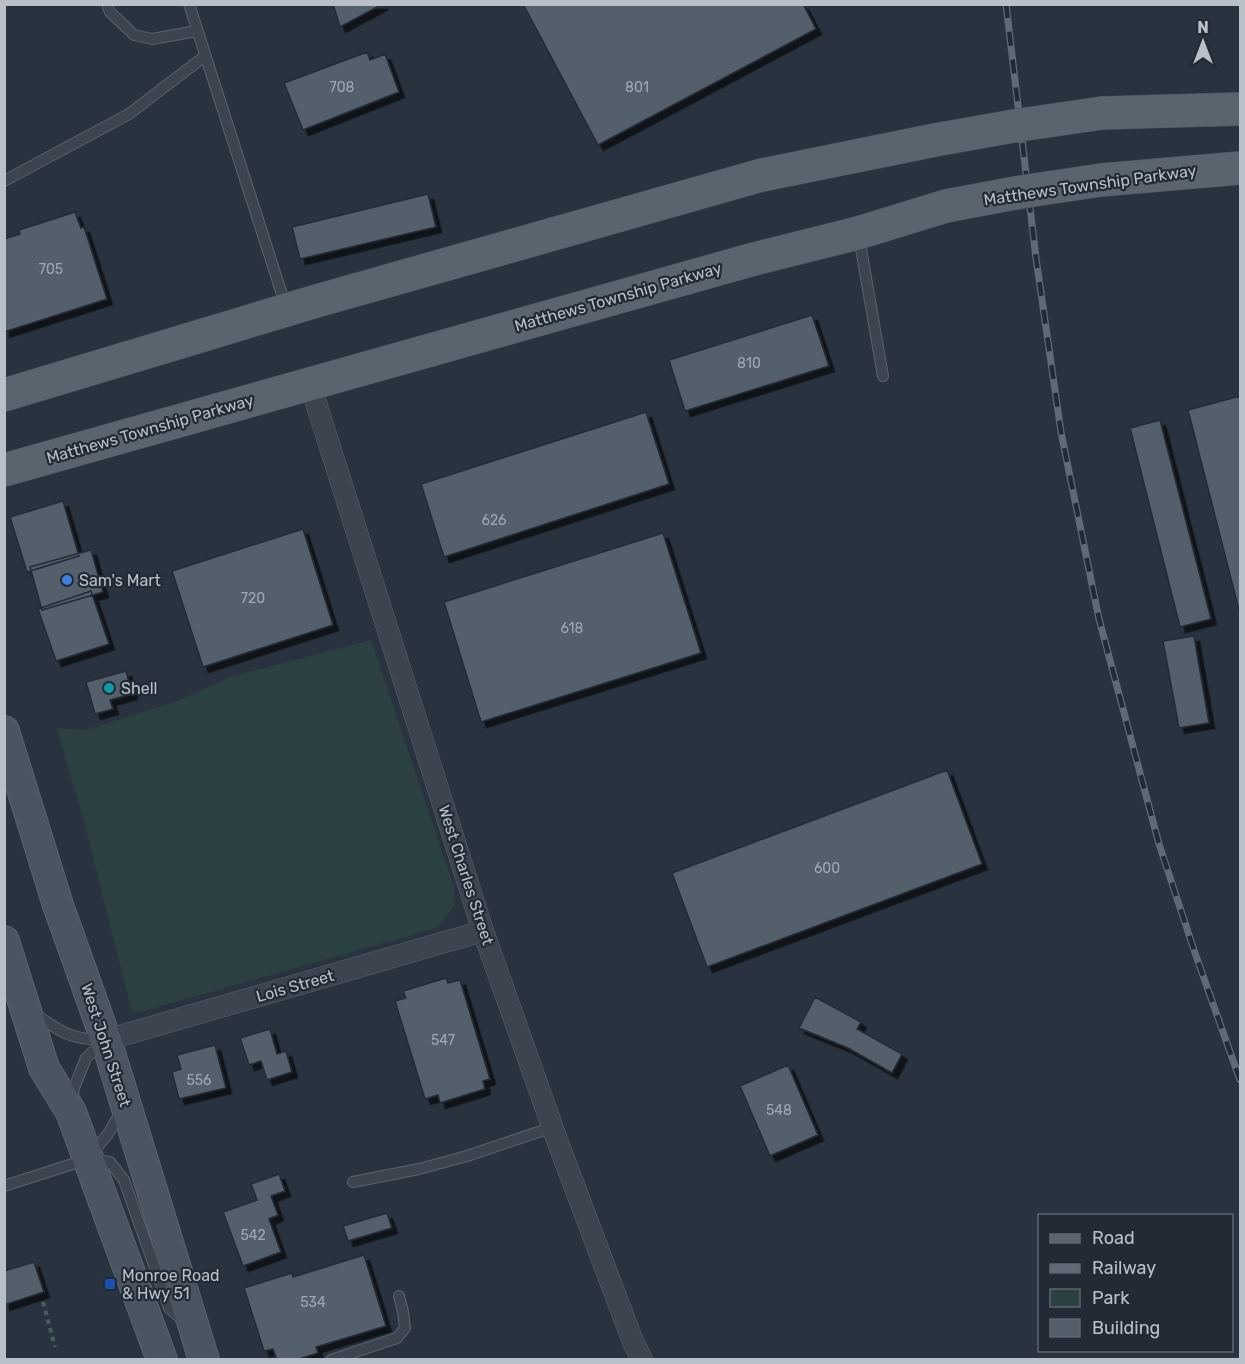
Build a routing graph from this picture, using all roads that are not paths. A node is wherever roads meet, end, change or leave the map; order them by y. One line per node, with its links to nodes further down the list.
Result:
1 (107, 4): 3 (lane)
2 (189, 4): 3 (lane)
3 (197, 31): 4 (lane)
4 (205, 56): 7 (lane); 9 (lane)
5 (1240, 109): 9 (main road, bridge)
6 (1240, 168): 8 (main road, Matthews Township Parkway, bridge)
7 (4, 181)
8 (858, 233): 10 (lane); 11 (main road, Matthews Township Parkway)
9 (287, 310): 12 (main road)
10 (883, 376)
11 (310, 384): 13 (main road, Matthews Township Parkway); 15 (street, West Charles Street)
12 (4, 394)
13 (4, 470)
14 (4, 731): 18 (main road, West John Street)
15 (483, 931): 18 (street, Lois Street); 21 (street, West Charles Street)
16 (4, 941): 17 (main road)
17 (25, 1008): 18 (lane, Lois Street); 20 (main road)
18 (106, 1040): 19 (main road, West John Street); 20 (lane, Lois Street)
19 (125, 1103): 22 (lane); 26 (main road, West John Street)
20 (71, 1112): 22 (main road)
21 (553, 1127): 23 (lane); 30 (street, West Charles Street)
22 (88, 1159): 24 (lane); 26 (lane); 27 (main road)
23 (353, 1182)
24 (4, 1186)
25 (399, 1296): 29 (lane)
26 (194, 1329): 28 (main road, West John Street)
27 (162, 1359)
28 (204, 1359)
29 (331, 1359)
30 (642, 1359)

